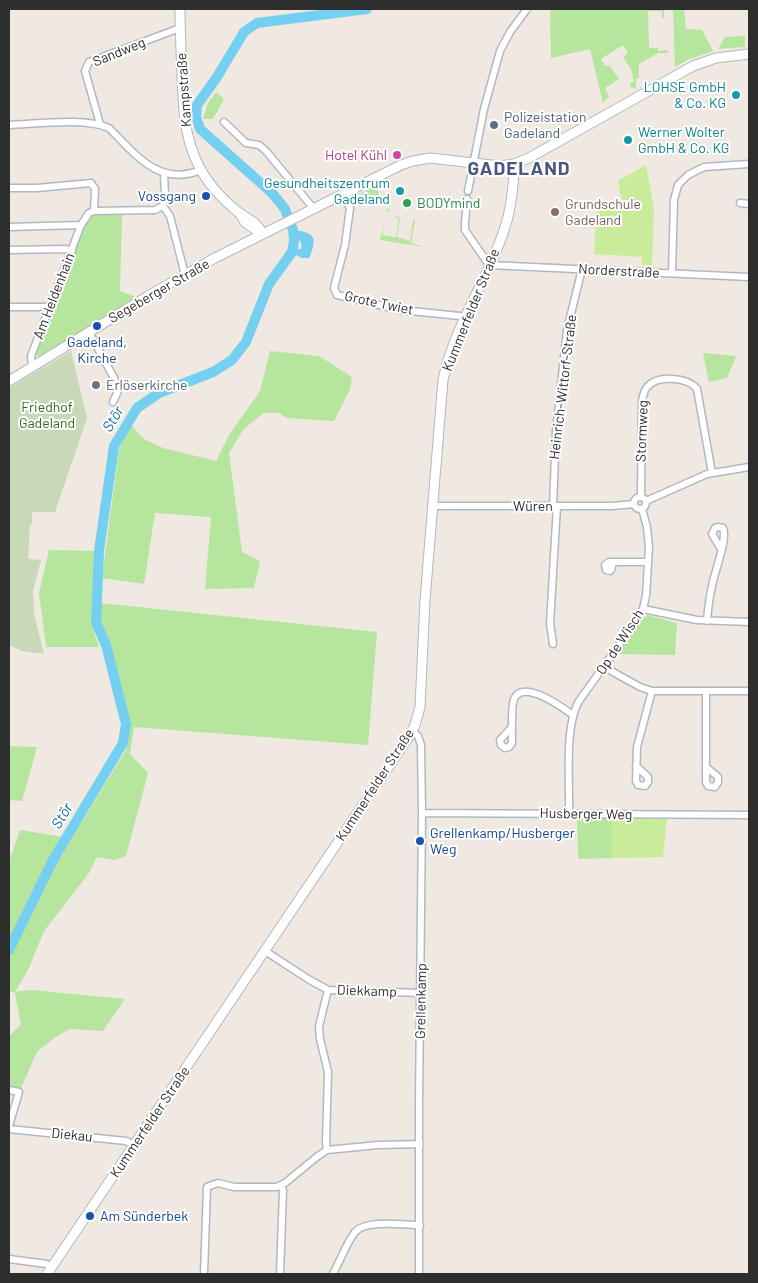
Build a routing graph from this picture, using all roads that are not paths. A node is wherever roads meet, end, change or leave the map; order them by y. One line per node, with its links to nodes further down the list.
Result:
1 (180, 9): 3 (street, Kampstraße)
2 (527, 9): 8 (street)
3 (180, 28): 6 (street, Sandweg); 11 (street, Kampstraße)
4 (749, 54): 9 (street, Segeberger Straße)
5 (224, 122): 20 (street)
6 (100, 124): 7 (street); 12 (street)
7 (9, 125)
8 (472, 164): 9 (street, Segeberger Straße); 14 (street); 15 (street, Segeberger Straße)
9 (514, 164): 30 (street, Kummerfelder Straße)
10 (749, 164): 32 (street)
11 (201, 170): 12 (street); 22 (street, Kampstraße)
12 (164, 174): 19 (street)
13 (9, 188): 21 (street)
14 (468, 191)
15 (342, 195): 20 (street, Segeberger Straße); 37 (street, Grote Twiet)
16 (467, 199): 30 (street)
17 (740, 204): 18 (street)
18 (749, 204)
19 (163, 206): 21 (street); 33 (street)
20 (314, 209): 26 (street, Segeberger Straße)
21 (94, 210): 24 (street, Am Heldenhain)
22 (240, 214): 23 (street, Kampstraße); 26 (street, Kampstraße)
23 (245, 222): 26 (street, Kampstraße); 27 (street)
24 (81, 225): 25 (street); 29 (street, Am Heldenhain)
25 (9, 227)
26 (263, 234): 27 (street, Segeberger Straße)
27 (243, 244): 33 (street, Segeberger Straße)
28 (9, 250): 29 (street)
29 (72, 251): 36 (street, Am Heldenhain)
30 (489, 265): 31 (street, Norderstraße); 37 (street, Kummerfelder Straße)
31 (582, 269): 32 (street, Norderstraße); 47 (street, Heinrich-Wittorf-Straße)
32 (672, 273): 34 (street, Norderstraße)
33 (184, 275): 38 (street, Segeberger Straße)
34 (749, 277)
35 (9, 307): 36 (street)
36 (50, 307): 39 (street, Am Heldenhain)
37 (465, 319): 46 (street, Kummerfelder Straße)
38 (89, 332): 39 (street, Segeberger Straße); 41 (street)
39 (32, 367): 40 (street, Segeberger Straße)
40 (9, 381)
41 (113, 402)
42 (749, 467): 43 (street)
43 (712, 472): 44 (street); 44 (street, Stormweg)
44 (643, 499): 45 (street); 48 (street)
45 (634, 504): 47 (street, Würen); 48 (street)
46 (432, 506): 47 (street, Würen); 62 (street, Kummerfelder Straße)
47 (555, 506): 55 (street, Heinrich-Wittorf-Straße)
48 (642, 509): 51 (street, Op de Wisch)
49 (721, 549): 53 (street)
50 (613, 562): 51 (street)
51 (648, 562): 52 (street, Op de Wisch)
52 (643, 609): 53 (street); 56 (street, Op de Wisch)
53 (707, 621): 54 (street)
54 (749, 622)
55 (554, 644)
56 (604, 667): 57 (street); 60 (street, Op de Wisch)
57 (652, 691): 58 (street); 63 (street)
58 (706, 691): 59 (street); 64 (street)
59 (749, 691)
60 (573, 715): 61 (street); 66 (street, Op de Wisch)
61 (512, 727)
62 (412, 731): 65 (street, Grellenkamp); 68 (street, Kummerfelder Straße)
63 (636, 766)
64 (706, 767)
65 (422, 813): 66 (street, Husberger Weg); 70 (street, Grellenkamp)
66 (569, 814): 67 (street, Husberger Weg)
67 (749, 815)
68 (265, 951): 69 (street, Diekkamp); 74 (street, Kummerfelder Straße)
69 (328, 990): 70 (street, Diekkamp); 75 (street)
70 (421, 993): 73 (street, Grellenkamp)
71 (9, 1090): 72 (street, Diekau)
72 (9, 1127): 74 (street, Diekau)
73 (420, 1144): 75 (street); 77 (street, Grellenkamp)
74 (134, 1145): 79 (street, Kummerfelder Straße)
75 (327, 1150): 76 (street)
76 (281, 1185): 80 (street); 81 (street)
77 (420, 1225): 82 (street); 83 (street, Grellenkamp)
78 (9, 1260): 79 (street)
79 (50, 1271)
80 (204, 1274)
81 (280, 1274)
82 (334, 1274)
83 (419, 1274)

